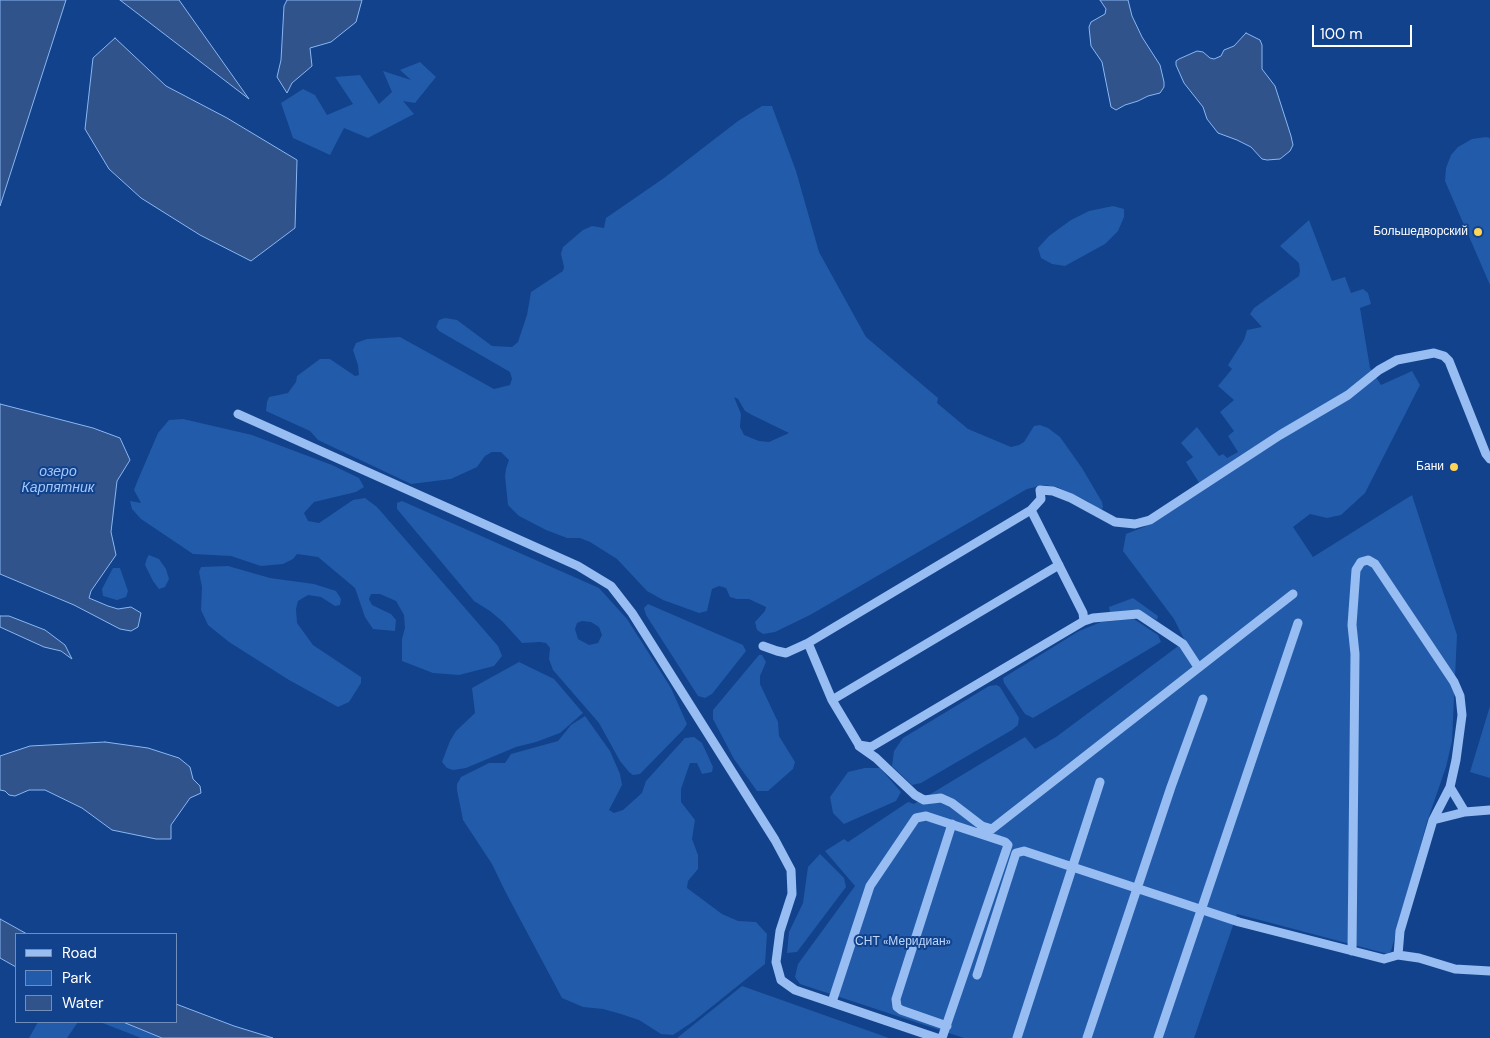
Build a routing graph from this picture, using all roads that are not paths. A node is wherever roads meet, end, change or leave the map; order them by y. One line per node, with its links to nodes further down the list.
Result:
1 (238, 414): 27 (street)
2 (1490, 459): 3 (street)
3 (1031, 510): 4 (street); 8 (street)
4 (1059, 566): 6 (street); 12 (street)
5 (1293, 594): 10 (street)
6 (1084, 621): 10 (street); 13 (street)
7 (1298, 623): 22 (street)
8 (808, 643): 9 (street); 12 (street)
9 (763, 646)
10 (1198, 667): 13 (street)
11 (1203, 699): 21 (street)
12 (832, 700): 13 (street)
13 (859, 746)
14 (1100, 782): 20 (street)
15 (1450, 787): 17 (street); 18 (street); 23 (street)
16 (1490, 810): 17 (street)
17 (1465, 812): 18 (street)
18 (1432, 820): 24 (street)
19 (952, 824): 27 (street); 28 (street); 28 (street)
20 (1073, 867): 21 (street); 26 (street); 31 (street)
21 (1138, 888): 22 (street); 32 (street)
22 (1202, 909): 23 (street); 33 (street)
23 (1352, 951): 24 (street)
24 (1398, 955): 25 (street)
25 (1490, 971)
26 (977, 975)
27 (832, 1002): 29 (street)
28 (946, 1026): 30 (street)
29 (937, 1038)
30 (942, 1038)
31 (1017, 1038)
32 (1087, 1038)
33 (1158, 1038)

